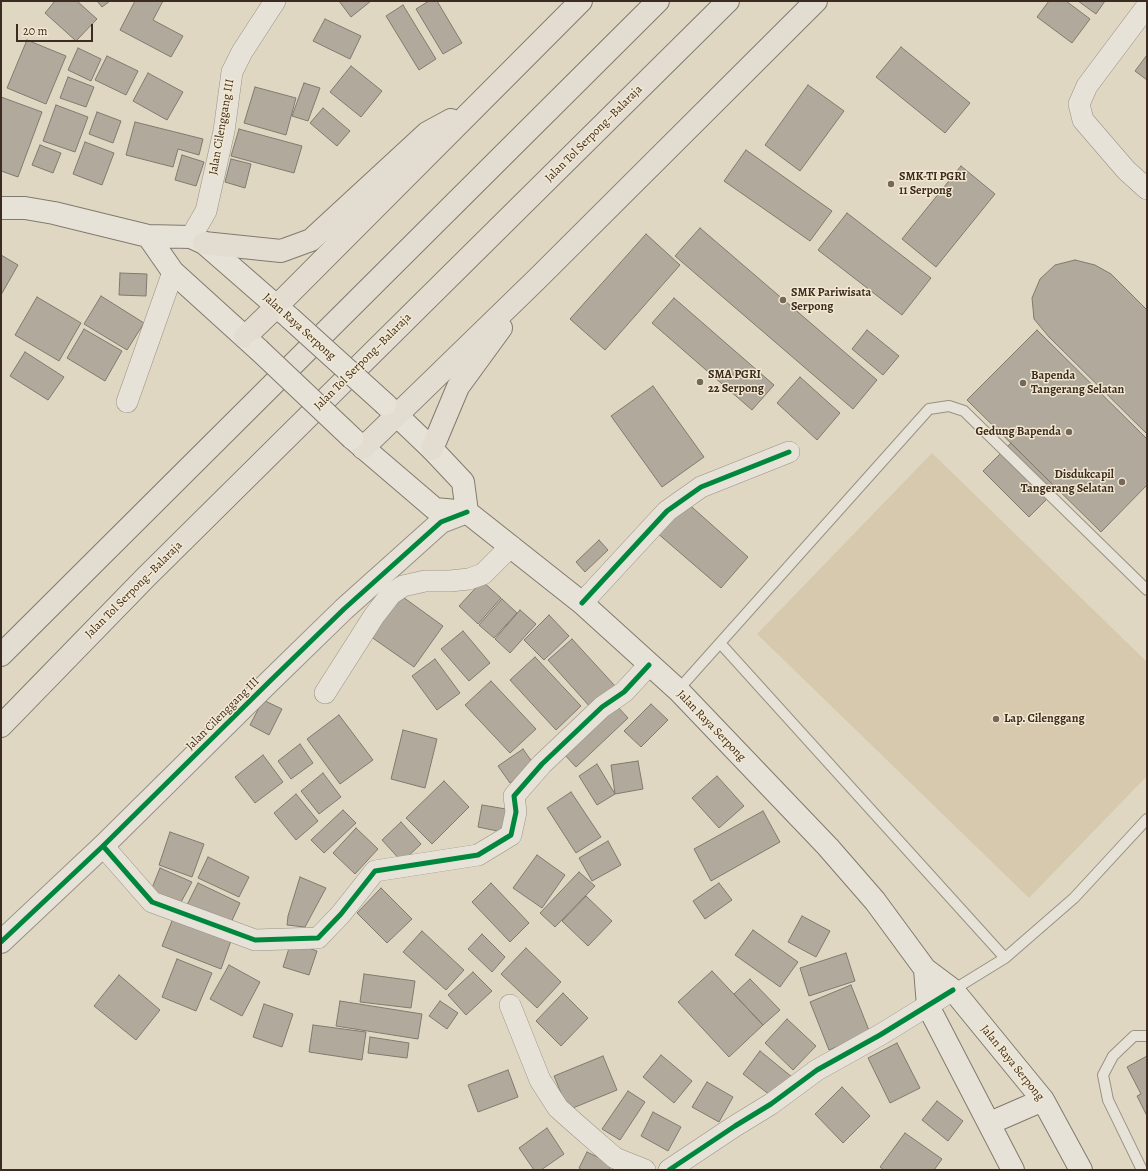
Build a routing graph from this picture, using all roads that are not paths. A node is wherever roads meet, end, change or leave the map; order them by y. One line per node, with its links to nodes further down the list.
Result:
1 (275, 1): 11 (street, Jalan Cilenggang III)
2 (581, 1): 7 (highway)
3 (658, 1): 26 (highway)
4 (728, 1): 30 (highway, Jalan Tol Serpong–Balaraja)
5 (816, 1): 13 (highway)
6 (1147, 6): 8 (street)
7 (479, 103): 11 (highway); 14 (highway)
8 (1147, 189)
9 (1, 208): 10 (main road)
10 (148, 236): 11 (main road); 12 (main road)
11 (197, 240): 14 (main road, Jalan Raya Serpong)
12 (172, 272): 15 (main road); 16 (street)
13 (537, 279): 17 (highway); 19 (highway)
14 (283, 312): 15 (highway); 17 (main road, Jalan Raya Serpong, bridge)
15 (252, 344): 18 (main road, bridge)
16 (127, 402)
17 (391, 410): 18 (highway); 19 (main road, Jalan Raya Serpong)
18 (358, 443): 21 (main road)
19 (432, 449): 21 (main road, Jalan Raya Serpong)
20 (789, 452): 24 (street)
21 (467, 512): 22 (main road, Jalan Raya Serpong); 32 (main road, Jalan Cilenggang III)
22 (511, 546): 24 (main road, Jalan Raya Serpong); 29 (street)
23 (1147, 590): 25 (lane)
24 (582, 603): 27 (main road, Jalan Raya Serpong)
25 (720, 643): 28 (lane); 34 (lane)
26 (1, 654)
27 (648, 665): 28 (main road, Jalan Raya Serpong); 32 (street)
28 (678, 690): 35 (main road, Jalan Raya Serpong)
29 (325, 693)
30 (1, 726)
31 (1147, 819): 34 (lane)
32 (103, 846): 33 (main road, Jalan Cilenggang III)
33 (1, 942)
34 (1005, 958): 36 (lane)
35 (925, 969): 36 (main road, Jalan Raya Serpong); 38 (main road)
36 (953, 990): 38 (street); 40 (main road, Jalan Raya Serpong)
37 (510, 1005): 42 (street)
38 (928, 1006): 41 (main road); 43 (street)
39 (1147, 1036): 46 (lane)
40 (1043, 1100): 41 (main road); 45 (main road, Jalan Raya Serpong)
41 (990, 1123): 44 (main road)
42 (645, 1170)
43 (669, 1170)
44 (1014, 1170)
45 (1081, 1170)
46 (1142, 1170)

